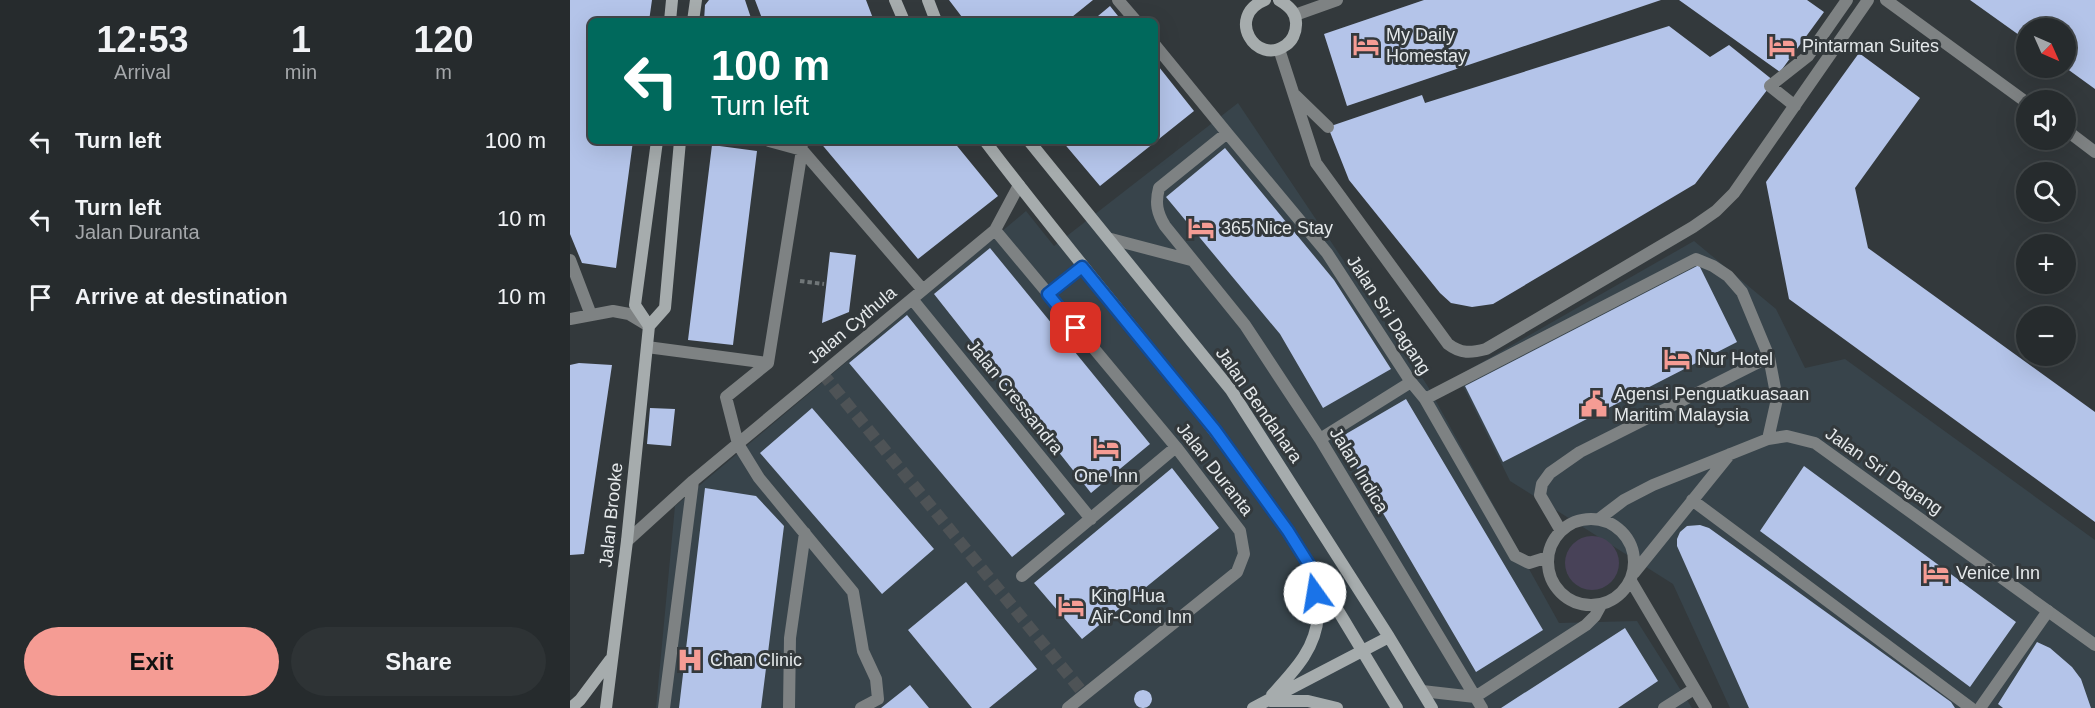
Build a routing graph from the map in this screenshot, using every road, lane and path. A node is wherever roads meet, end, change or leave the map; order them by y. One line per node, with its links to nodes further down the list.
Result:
1 (672, 0): 13 (street)
2 (696, 0): 14 (street)
3 (895, 0): 15 (street)
4 (928, 0): 16 (street)
5 (1118, 0): 17 (street)
6 (1264, 0): 19 (street)
7 (1279, 0): 12 (street)
8 (1337, 0): 12 (street)
9 (1847, 0): 22 (street)
10 (1868, 0): 22 (street)
11 (1886, 0): 21 (street)
12 (1295, 15): 19 (street)
13 (670, 18)
14 (693, 18)
15 (903, 18)
16 (935, 18)
17 (1133, 18)
18 (1158, 49): 24 (street, Jalan Sri Dagang)
19 (1279, 49): 20 (street)
20 (1292, 92): 22 (street); 23 (street)
21 (2016, 95)
22 (1794, 106)
23 (1328, 127)
24 (1227, 133): 36 (street); 47 (street, Jalan Sri Dagang)
25 (2076, 138): 31 (street)
26 (657, 144): 43 (street)
27 (680, 144): 43 (street, Jalan Brooke)
28 (987, 144): 32 (street)
29 (1032, 144): 34 (street, Jalan Bendahara)
30 (801, 146): 38 (street); 46 (street)
31 (2095, 152)
32 (1019, 185): 33 (street, Jalan Cythula); 37 (street)
33 (995, 230): 38 (street, Jalan Cythula); 39 (street, Jalan Duranta)
34 (1111, 239): 36 (street); 67 (street, Jalan Bendahara)
35 (570, 260): 41 (street)
36 (1191, 260): 49 (street, Jalan Indica)
37 (1082, 267): 39 (street); 62 (street)
38 (923, 290): 40 (street, Jalan Cythula)
39 (1048, 294): 52 (street, Jalan Duranta)
40 (912, 299): 51 (street, Jalan Cythula); 56 (street, Jalan Cressandra)
41 (591, 315): 42 (street); 43 (street)
42 (570, 320)
43 (649, 327): 44 (street, Jalan Brooke)
44 (647, 347): 46 (street); 60 (street, Jalan Brooke)
45 (1769, 357): 48 (street); 50 (street); 58 (street)
46 (768, 363): 51 (street)
47 (1411, 382): 48 (street, Jalan Sri Dagang); 49 (street)
48 (1425, 399): 61 (street, Jalan Sri Dagang)
49 (1320, 439): 74 (street, Jalan Indica)
50 (1768, 439): 53 (street, Jalan Sri Dagang); 66 (street, Jalan Sri Dagang)
51 (738, 444): 54 (street, Jalan Cythula); 59 (street)
52 (1176, 447): 56 (street); 80 (street, Jalan Duranta)
53 (1731, 453): 55 (street); 57 (street, Jalan Sri Dagang)
54 (693, 481): 60 (street, Jalan Cythula); 77 (street)
55 (1692, 500): 64 (street); 87 (street)
56 (1091, 519): 63 (street)
57 (1599, 519): 58 (street); 64 (street)
58 (1561, 531): 61 (street)
59 (805, 533): 78 (street); 79 (street)
60 (627, 541): 70 (street, Jalan Brooke)
61 (1548, 557): 65 (street)
62 (1313, 571): 69 (street); 73 (street)
63 (1022, 576)
64 (1632, 577): 65 (street); 71 (street)
65 (1601, 605): 74 (street)
66 (2048, 611): 68 (street, Jalan Sri Dagang); 88 (street)
67 (1389, 637): 69 (street); 72 (street, Jalan Bendahara)
68 (2095, 645)
69 (1361, 652): 73 (street); 83 (street)
70 (611, 658): 75 (street); 76 (street, Jalan Brooke)
71 (1694, 689): 85 (street); 86 (street)
72 (1422, 691): 74 (street); 84 (street, Jalan Bendahara)
73 (1268, 701): 81 (street); 82 (street)
74 (1478, 703)
75 (571, 708)
76 (606, 708)
77 (664, 708)
78 (789, 708)
79 (861, 708)
80 (1068, 708)
81 (1253, 708)
82 (1337, 708)
83 (1397, 708)
84 (1432, 708)
85 (1664, 708)
86 (1706, 708)
87 (1971, 708)
88 (1980, 708)

